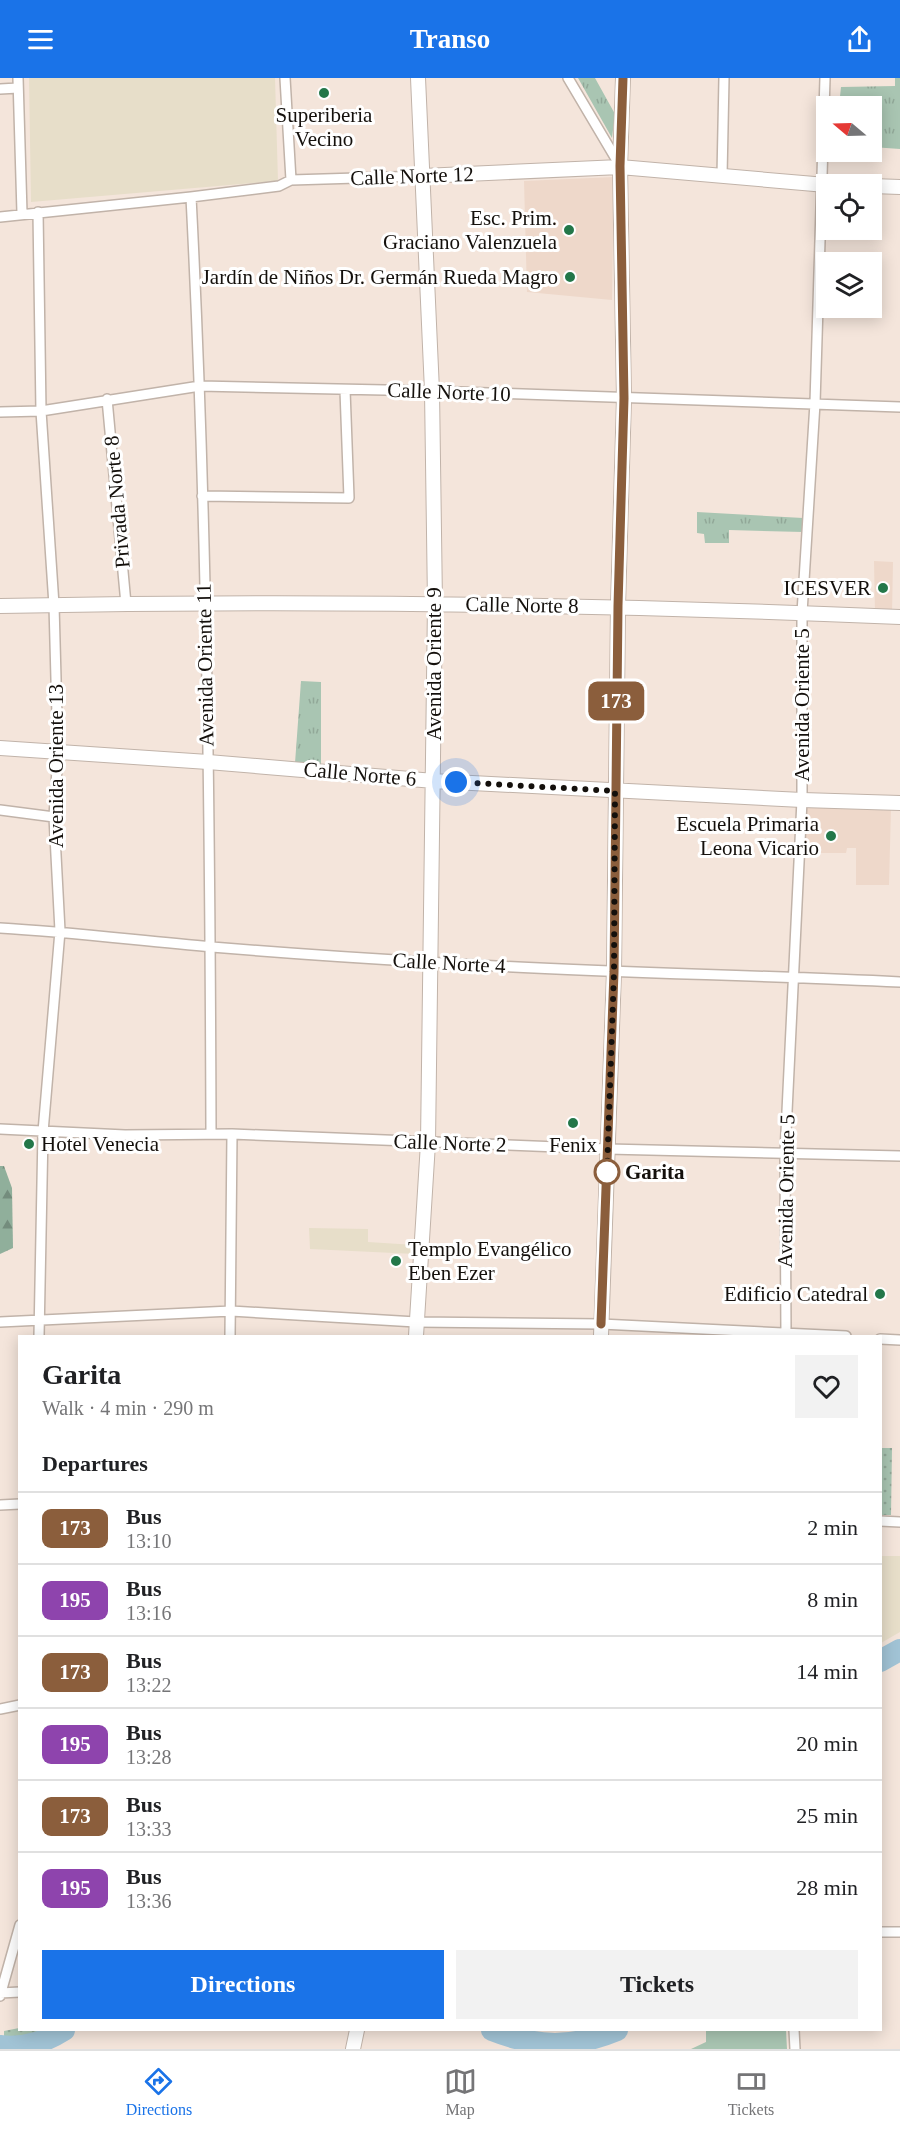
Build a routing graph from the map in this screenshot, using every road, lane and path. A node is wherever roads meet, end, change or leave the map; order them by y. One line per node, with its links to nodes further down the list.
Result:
1 (18, 78): 8 (street)
2 (285, 78): 14 (street)
3 (418, 78): 12 (street, Avenida Oriente 9)
4 (568, 78): 10 (street)
5 (623, 78): 10 (street)
6 (724, 78): 13 (street)
7 (825, 78): 11 (street, Avenida Oriente 5)
8 (18, 88): 9 (street); 20 (street)
9 (0, 89)
10 (620, 166): 12 (street, Calle Norte 12); 13 (street, Calle Norte 12); 26 (street)
11 (825, 174)
12 (423, 176): 14 (street, Calle Norte 12); 25 (street, Avenida Oriente 9)
13 (722, 176): 15 (street, Calle Norte 12)
14 (291, 180): 18 (street, Calle Norte 12)
15 (816, 183)
16 (882, 186): 17 (street)
17 (900, 187)
18 (191, 197): 19 (street, Calle Norte 12); 23 (street, Avenida Oriente 11)
19 (38, 212): 20 (street, Calle Norte 12); 30 (street, Avenida Oriente 13)
20 (22, 213): 21 (street, Calle Norte 12)
21 (0, 217)
22 (822, 240): 28 (street, Avenida Oriente 5)
23 (200, 386): 24 (street, Calle Norte 10); 27 (street, Calle Norte 10); 32 (street, Avenida Oriente 11)
24 (345, 390): 25 (street, Calle Norte 10); 32 (street)
25 (432, 391): 26 (street, Calle Norte 10); 34 (street, Avenida Oriente 9)
26 (624, 398): 28 (street, Calle Norte 10); 38 (street)
27 (107, 399): 30 (street, Calle Norte 10); 35 (street, Privada Norte 8)
28 (815, 403): 29 (street, Calle Norte 10); 39 (street, Avenida Oriente 5)
29 (900, 407)
30 (41, 411): 31 (street, Calle Norte 10); 36 (street, Avenida Oriente 13)
31 (0, 412)
32 (202, 496): 33 (street, Avenida Oriente 11)
33 (204, 603): 34 (street, Calle Norte 8); 35 (street, Calle Norte 8); 43 (street, Avenida Oriente 11)
34 (435, 603): 38 (street, Calle Norte 8); 44 (street, Avenida Oriente 9)
35 (126, 604): 36 (street, Calle Norte 8)
36 (54, 605): 37 (street, Calle Norte 8); 42 (street, Avenida Oriente 13)
37 (0, 606)
38 (618, 606): 39 (street, Calle Norte 8); 45 (street)
39 (802, 613): 40 (street, Calle Norte 8); 46 (street, Avenida Oriente 5)
40 (900, 617)
41 (0, 748): 42 (street, Calle Norte 6)
42 (58, 753): 43 (street, Calle Norte 6); 49 (street, Avenida Oriente 13)
43 (208, 762): 44 (street, Calle Norte 6); 52 (street, Avenida Oriente 11)
44 (434, 781): 45 (street, Calle Norte 6); 53 (street, Avenida Oriente 9)
45 (615, 791): 46 (street, Calle Norte 6); 54 (street)
46 (802, 800): 47 (street, Calle Norte 6); 55 (street, Avenida Oriente 5)
47 (900, 802)
48 (0, 810): 49 (street)
49 (54, 817): 51 (street, Avenida Oriente 13)
50 (0, 928): 51 (street, Calle Norte 4)
51 (60, 932): 52 (street, Calle Norte 4); 58 (street, Avenida Oriente 13)
52 (210, 947): 53 (street, Calle Norte 4); 59 (street, Avenida Oriente 11)
53 (431, 962): 54 (street, Calle Norte 4); 61 (street, Avenida Oriente 9)
54 (614, 972): 55 (street, Calle Norte 4); 62 (street)
55 (793, 976): 56 (street, Calle Norte 4); 63 (street, Avenida Oriente 5)
56 (900, 982)
57 (0, 1129): 58 (street, Calle Norte 2)
58 (44, 1132): 59 (street, Calle Norte 2); 66 (street, Avenida Oriente 13)
59 (211, 1133): 60 (street, Calle Norte 2)
60 (232, 1134): 61 (street, Calle Norte 2); 65 (street)
61 (428, 1143): 62 (street, Calle Norte 2); 68 (street, Avenida Oriente 9)
62 (608, 1149): 63 (street, Calle Norte 2); 69 (street)
63 (785, 1153): 64 (street, Calle Norte 2); 70 (street, Avenida Oriente 5)
64 (900, 1156)
65 (231, 1311): 66 (street); 68 (street); 72 (street)
66 (39, 1319): 67 (street); 71 (street, Avenida Oriente 13)
67 (0, 1322)
68 (416, 1329): 69 (street)
69 (601, 1330): 70 (street)
70 (786, 1334): 73 (street)
71 (39, 1335)
72 (230, 1335)
73 (816, 1335)
74 (882, 1339): 75 (street)
75 (900, 1340)
76 (18, 1504): 77 (street)
77 (0, 1505)
78 (882, 1521): 79 (street)
79 (900, 1522)
80 (18, 1705): 81 (street)
81 (0, 1709)
82 (18, 1932): 86 (street)
83 (882, 1932): 84 (street)
84 (900, 1932)
85 (18, 1992): 86 (street)
86 (0, 1994)
87 (357, 2031): 89 (street)
88 (794, 2031): 90 (street)
89 (353, 2049)
90 (795, 2049)

